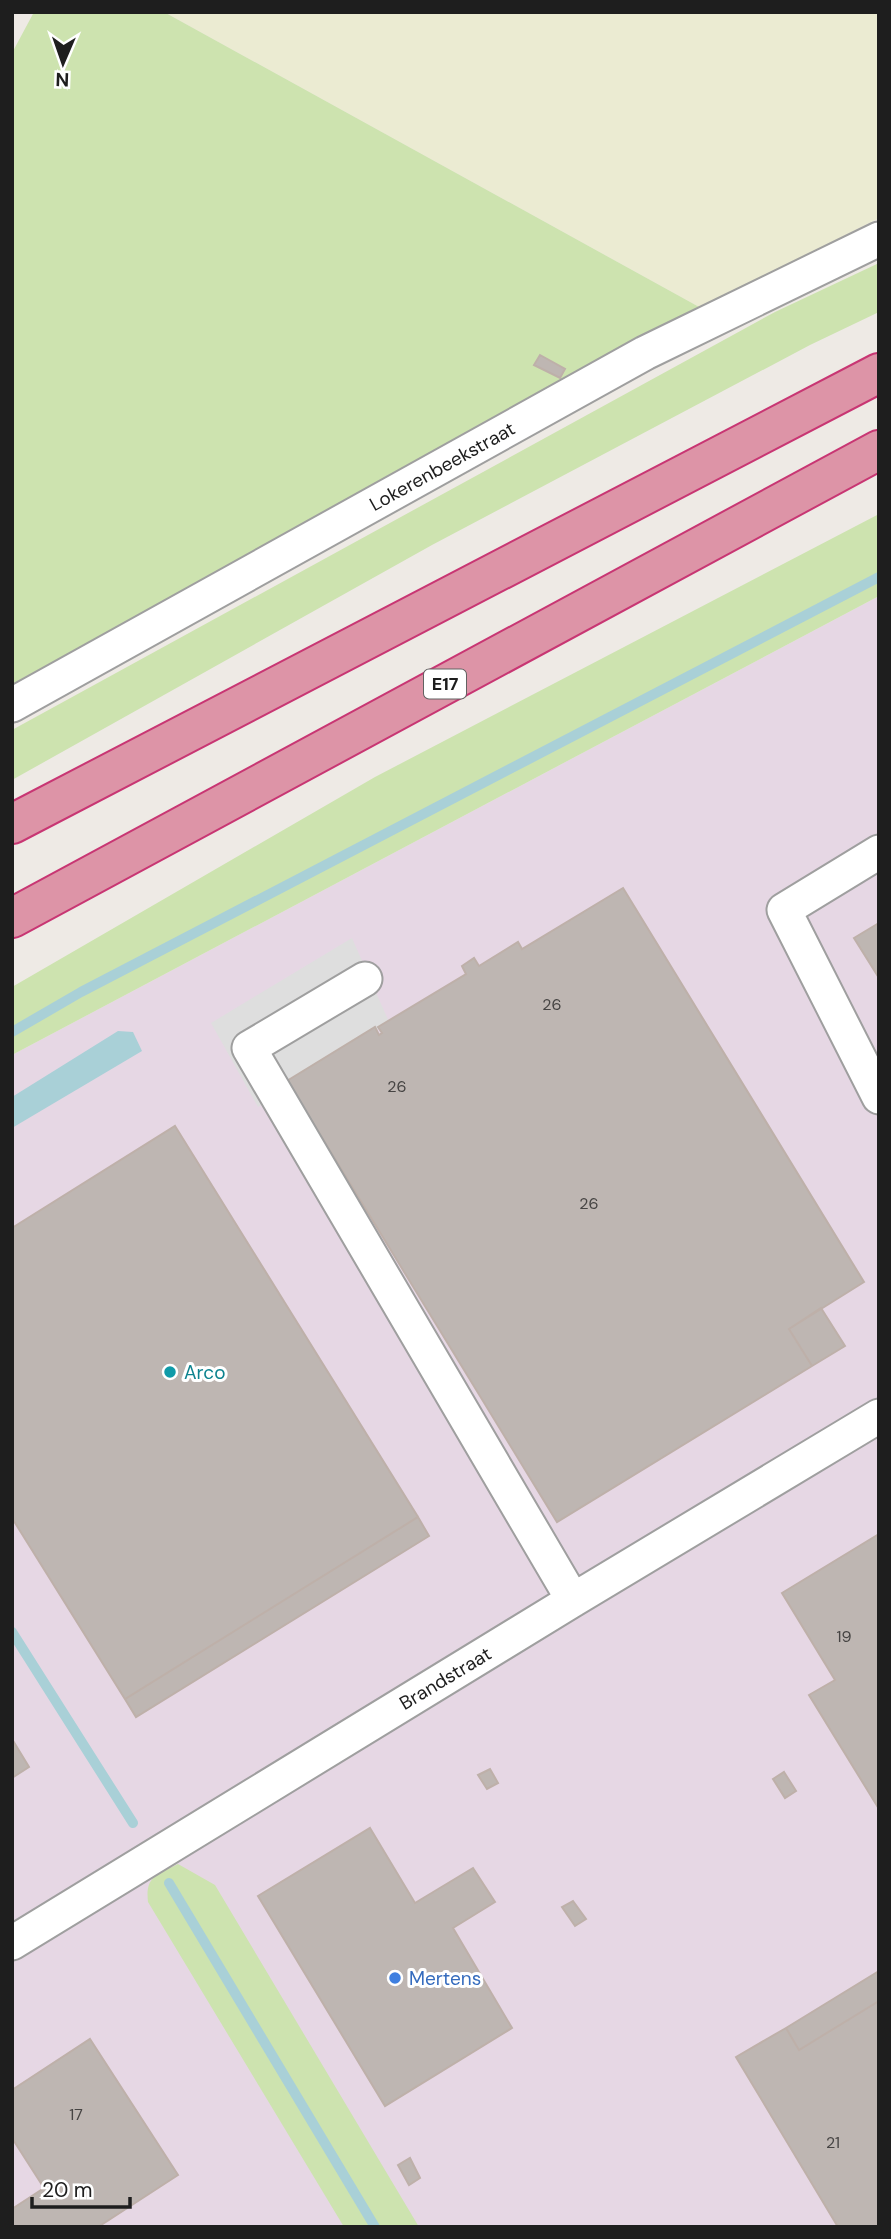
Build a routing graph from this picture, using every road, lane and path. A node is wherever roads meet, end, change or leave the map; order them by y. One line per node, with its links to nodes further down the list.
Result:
1 (879, 239): 4 (street, Lokerenbeekstraat)
2 (879, 373): 5 (highway)
3 (879, 450): 7 (highway, E17)
4 (12, 705)
5 (12, 824)
6 (879, 852): 9 (street)
7 (12, 918)
8 (365, 979): 11 (street)
9 (879, 1097)
10 (879, 1416): 11 (street, Brandstraat)
11 (573, 1600): 12 (street, Brandstraat)
12 (12, 1943)

